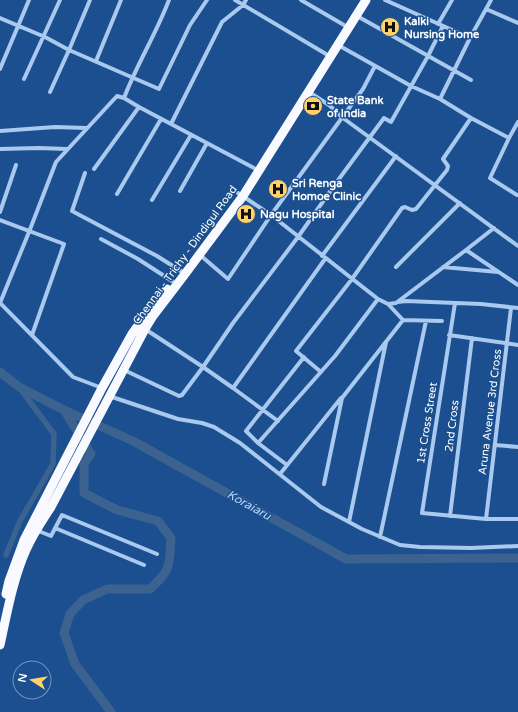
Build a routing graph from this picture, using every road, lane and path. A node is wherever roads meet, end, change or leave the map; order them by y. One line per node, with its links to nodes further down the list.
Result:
1 (29, 0): 23 (street)
2 (60, 0): 26 (street)
3 (90, 0): 29 (street)
4 (121, 0): 32 (street)
5 (168, 0): 36 (street)
6 (207, 0): 36 (street)
7 (235, 0): 16 (street)
8 (246, 0): 16 (street)
9 (301, 0): 24 (street)
10 (359, 0): 24 (highway, Chennai - Trichy - Dindigul Road)
11 (366, 0): 19 (highway, Chennai - Trichy - Dindigul Road)
12 (385, 0): 17 (street)
13 (399, 0): 17 (street)
14 (452, 0): 22 (street)
15 (491, 0): 18 (street)
16 (243, 5): 30 (street); 49 (street)
17 (397, 6): 22 (street)
18 (486, 9): 21 (street); 27 (street)
19 (356, 16): 28 (highway, Chennai - Trichy - Dindigul Road); 31 (street)
20 (0, 18): 23 (street)
21 (518, 23)
22 (438, 24): 25 (street)
23 (18, 25): 26 (street); 34 (street)
24 (344, 25): 30 (highway, Chennai - Trichy - Dindigul Road)
25 (443, 26): 27 (street); 31 (street)
26 (45, 37): 29 (street); 37 (street)
27 (470, 38): 35 (street)
28 (338, 45): 30 (highway, Chennai - Trichy - Dindigul Road); 33 (street)
29 (69, 50): 32 (street); 40 (street)
30 (329, 55): 41 (highway, Chennai - Trichy - Dindigul Road); 60 (highway, Chennai - Trichy - Dindigul Road)
31 (428, 56): 35 (street); 39 (street)
32 (96, 62): 36 (street)
33 (375, 66): 39 (street); 45 (street)
34 (0, 69)
35 (454, 71): 38 (street); 43 (street)
36 (132, 77): 42 (street)
37 (24, 79)
38 (471, 80)
39 (411, 86): 43 (street); 53 (street)
40 (50, 92)
41 (309, 92): 45 (street); 66 (highway, Chennai - Trichy - Dindigul Road)
42 (124, 98): 44 (street); 50 (street)
43 (440, 99): 46 (street)
44 (139, 107): 47 (street); 61 (street)
45 (343, 118): 53 (street); 71 (street)
46 (471, 118): 54 (street); 63 (street)
47 (161, 119): 49 (street); 65 (street)
48 (518, 122): 54 (street)
49 (171, 124): 52 (street)
50 (86, 128): 51 (street); 57 (street)
51 (0, 131)
52 (191, 135): 55 (street); 68 (street)
53 (370, 137): 58 (street); 75 (street)
54 (509, 138): 67 (street)
55 (207, 143): 60 (street); 64 (street)
56 (0, 149): 57 (street)
57 (67, 149): 74 (street)
58 (396, 156): 63 (street); 80 (street)
59 (16, 165): 70 (street)
60 (254, 168): 66 (highway, Chennai - Trichy - Dindigul Road)
61 (94, 169)
62 (85, 173): 83 (street)
63 (435, 185): 69 (street); 85 (street)
64 (180, 191)
65 (117, 194)
66 (241, 194): 71 (street); 79 (highway, Chennai - Trichy - Dindigul Road); 83 (highway, Chennai - Trichy - Dindigul Road)
67 (518, 194)
68 (152, 200)
69 (460, 203): 73 (street); 81 (street)
70 (0, 212)
71 (271, 215): 75 (street); 79 (street)
72 (0, 220): 74 (street)
73 (494, 228): 77 (street); 78 (street)
74 (29, 232): 89 (street); 99 (street)
75 (298, 237): 80 (street); 106 (street)
76 (101, 239): 86 (street)
77 (518, 246)
78 (466, 250): 82 (street); 84 (street)
79 (200, 255): 83 (highway, Chennai - Trichy - Dindigul Road)
80 (323, 257): 85 (street); 109 (street)
81 (396, 267)
82 (443, 267): 84 (street); 90 (street)
83 (183, 272): 86 (highway, Chennai - Trichy - Dindigul Road); 98 (highway, Chennai - Trichy - Dindigul Road)
84 (499, 272): 87 (street)
85 (352, 279): 88 (street); 105 (street)
86 (172, 282): 110 (highway, Chennai - Trichy - Dindigul Road)
87 (518, 285)
88 (378, 299): 92 (street); 108 (street)
89 (0, 303): 99 (street)
90 (396, 303): 91 (street); 92 (street)
91 (455, 303): 93 (street); 100 (street, 1st Cross Street)
92 (388, 304): 95 (street)
93 (511, 308): 94 (street); 103 (street, Aruna Avenue 3rd Cross)
94 (518, 308)
95 (403, 320): 96 (street); 102 (street)
96 (426, 321): 97 (street); 127 (street)
97 (442, 321)
98 (145, 329): 106 (street); 107 (highway, Chennai - Trichy - Dindigul Road)
99 (32, 335): 110 (street)
100 (449, 335): 101 (street); 121 (street, 1st Cross Street)
101 (472, 338): 103 (street); 121 (street, 2nd Cross)
102 (386, 342): 112 (street); 124 (street)
103 (507, 344): 104 (street); 116 (street, Aruna Avenue 3rd Cross)
104 (518, 345)
105 (304, 357): 108 (street); 113 (street)
106 (203, 367): 107 (street); 109 (street)
107 (123, 370): 111 (highway, Chennai - Trichy - Dindigul Road)
108 (321, 372): 114 (street)
109 (233, 388): 113 (street)
110 (100, 391): 131 (highway, Chennai - Trichy - Dindigul Road)
111 (108, 398): 119 (street); 126 (highway, Chennai - Trichy - Dindigul Road)
112 (342, 398): 118 (street); 120 (street)
113 (263, 410): 114 (street); 115 (street)
114 (278, 421): 115 (street)
115 (258, 443): 118 (street)
116 (495, 445): 117 (street); 122 (street, Aruna Avenue 3rd Cross)
117 (518, 447)
118 (287, 465): 119 (street)
119 (280, 474): 124 (street)
120 (324, 484)
121 (450, 516): 122 (street)
122 (486, 518): 123 (street)
123 (518, 519)
124 (349, 522): 127 (street)
125 (55, 528): 126 (street); 129 (street); 130 (street)
126 (36, 530): 132 (highway, Chennai - Trichy - Dindigul Road)
127 (380, 537): 128 (street)
128 (518, 546)
129 (157, 554)
130 (144, 565)
131 (0, 621)
132 (0, 645)

